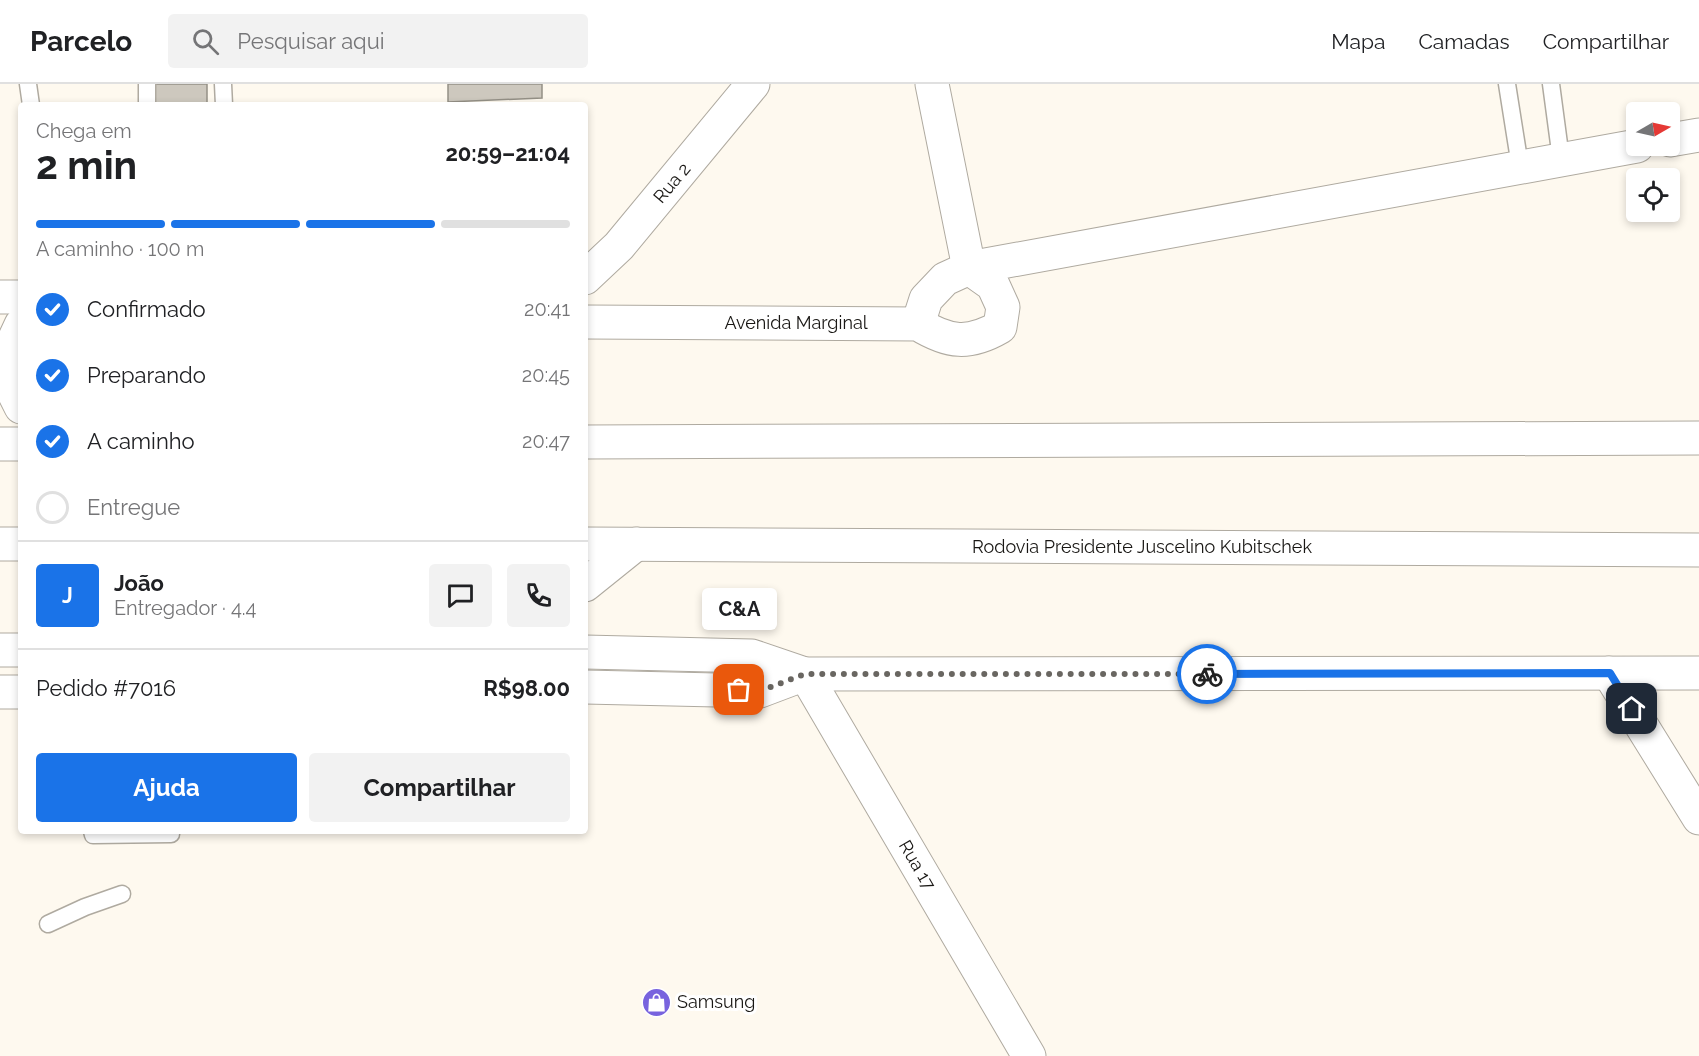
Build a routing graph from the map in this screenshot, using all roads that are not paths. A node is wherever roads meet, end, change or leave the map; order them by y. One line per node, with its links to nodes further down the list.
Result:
1 (28, 84): 8 (lane)
2 (147, 84): 9 (lane)
3 (223, 84): 10 (lane)
4 (753, 84): 17 (main road, Rua 2)
5 (932, 84): 16 (main road)
6 (1508, 84): 15 (lane)
7 (1551, 84): 14 (lane)
8 (31, 102)
9 (147, 102)
10 (224, 102)
11 (1699, 135): 12 (main road)
12 (1680, 138)
13 (1626, 148): 14 (main road)
14 (1562, 159): 15 (main road)
15 (1520, 166): 16 (main road)
16 (969, 268): 21 (main road); 21 (main road, Avenida Marginal)
17 (588, 275)
18 (0, 297): 19 (main road)
19 (18, 297)
20 (588, 322): 21 (main road, Avenida Marginal)
21 (918, 324)
22 (18, 331): 23 (main road)
23 (18, 401)
24 (1699, 438): 25 (main road)
25 (588, 442)
26 (0, 444): 27 (main road)
27 (18, 444)
28 (0, 544): 29 (main road)
29 (18, 544)
30 (588, 544): 31 (main road, Rodovia Presidente Juscelino Kubitschek)
31 (636, 544): 32 (main road, Rodovia Presidente Juscelino Kubitschek); 33 (main road)
32 (1699, 550)
33 (588, 581)
34 (588, 645): 39 (main road)
35 (0, 650): 36 (main road)
36 (18, 650)
37 (1610, 673): 38 (main road); 39 (main road); 43 (main road)
38 (1699, 673)
39 (805, 674): 40 (main road); 46 (main road, Rua 17)
40 (588, 687)
41 (0, 692): 42 (main road)
42 (18, 692)
43 (1699, 818)
44 (122, 894): 45 (lane)
45 (48, 924)
46 (1029, 1056)

